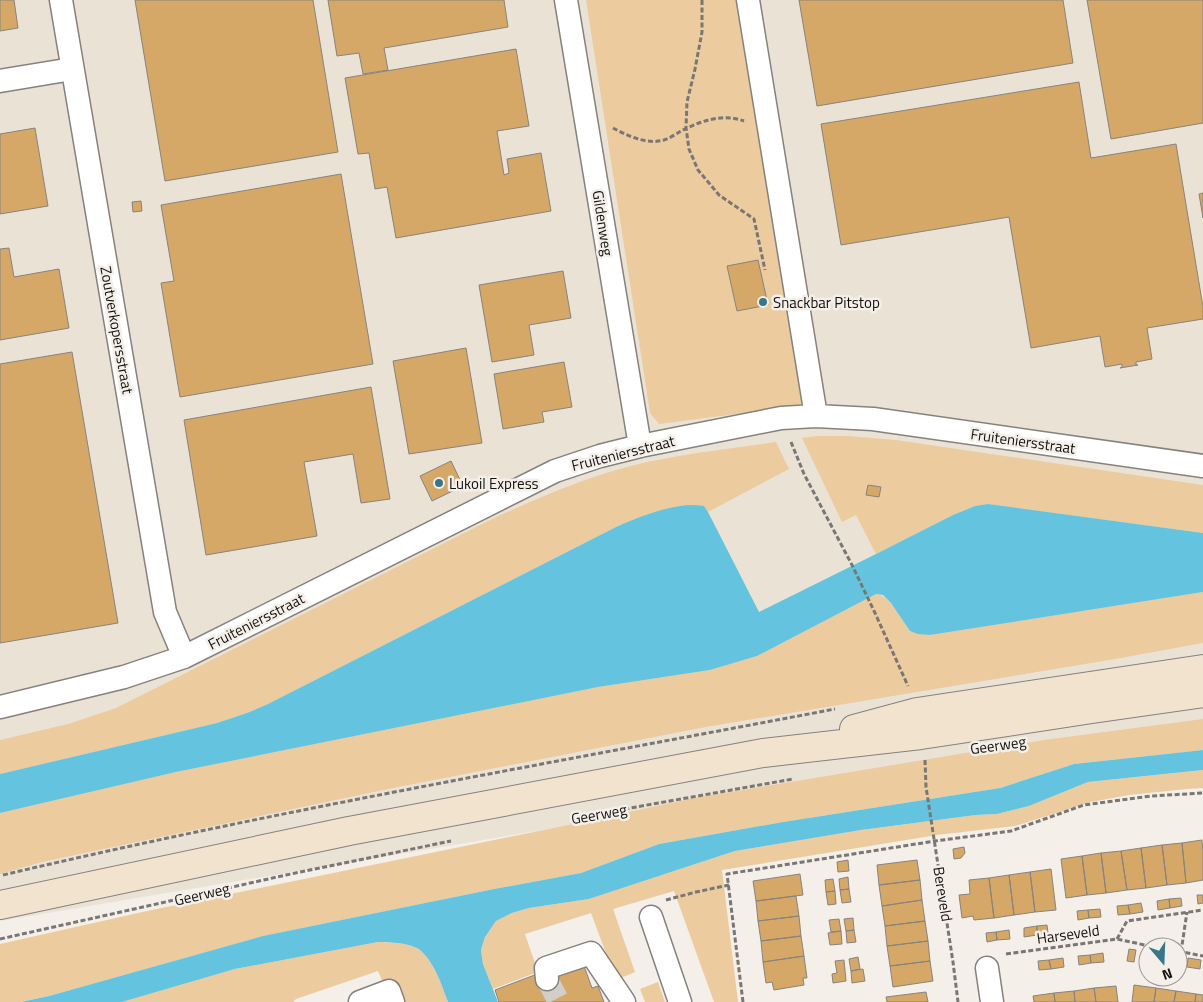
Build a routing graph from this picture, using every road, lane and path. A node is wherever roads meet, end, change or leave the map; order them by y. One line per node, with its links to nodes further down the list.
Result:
1 (61, 0): 5 (street, Zoutverkopersstraat)
2 (566, 0): 7 (street, Gildenweg)
3 (702, 0): 8 (path)
4 (748, 0): 9 (street)
5 (72, 69): 6 (street); 16 (street, Zoutverkopersstraat)
6 (0, 81)
7 (584, 111): 8 (path); 13 (street, Gildenweg)
8 (686, 128): 9 (path); 10 (path)
9 (770, 131): 11 (street)
10 (766, 275)
11 (816, 416): 12 (street, Fruiteniersstraat); 14 (street, Fruiteniersstraat)
12 (781, 418): 13 (street, Fruiteniersstraat); 15 (path)
13 (640, 446): 16 (street, Fruiteniersstraat)
14 (1203, 466)
15 (875, 614)
16 (184, 657): 19 (street, Fruiteniersstraat)
17 (1203, 669): 20 (main road, Geerweg)
18 (1203, 693): 20 (main road, Geerweg)
19 (0, 707)
20 (763, 753): 28 (main road, Geerweg)
21 (799, 778): 24 (path, Geerweg)
22 (926, 787): 26 (path, Bereveld)
23 (1203, 793): 26 (path)
24 (580, 817)
25 (457, 840): 34 (path, Geerweg)
26 (935, 841): 27 (path); 45 (path, Bereveld)
27 (729, 885): 29 (path); 44 (path)
28 (0, 905)
29 (655, 909): 43 (street)
30 (1203, 910): 31 (path, Harseveld)
31 (1187, 912): 32 (path); 33 (path, Harseveld)
32 (1183, 937)
33 (1117, 939): 35 (path); 38 (path, Harseveld)
34 (0, 940)
35 (1138, 944)
36 (1188, 953): 37 (path)
37 (1203, 956)
38 (996, 961): 46 (street)
39 (546, 974): 42 (street)
40 (391, 997): 41 (street)
41 (360, 1002)
42 (624, 1002)
43 (680, 1002)
44 (743, 1002)
45 (958, 1002)
46 (992, 1002)

